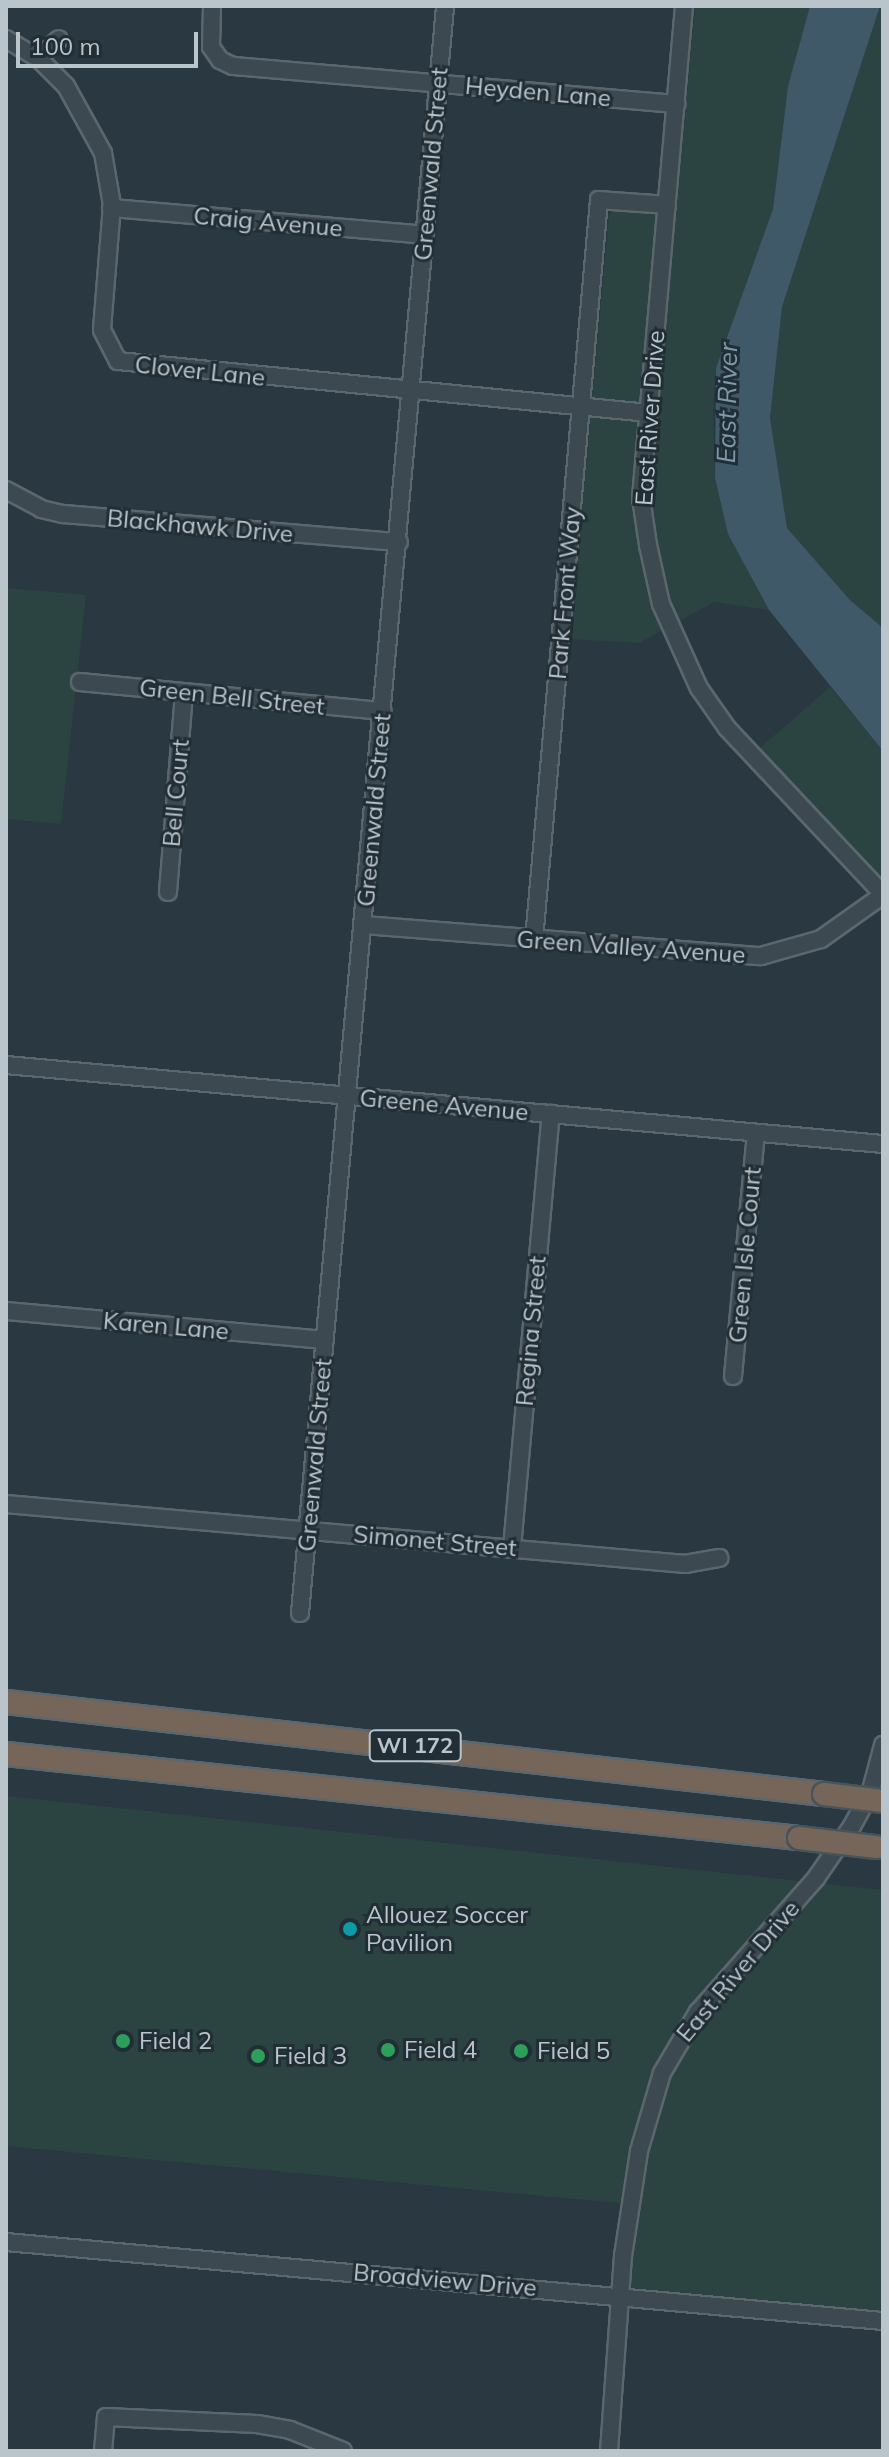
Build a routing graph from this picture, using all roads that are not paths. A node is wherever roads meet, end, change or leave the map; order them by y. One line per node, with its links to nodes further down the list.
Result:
1 (212, 6): 7 (street, Heyden Lane)
2 (445, 6): 7 (street, Greenwald Street)
3 (684, 6): 8 (street, East River Drive)
4 (6, 39): 6 (street, Clover Lane)
5 (59, 39): 6 (street)
6 (38, 58): 10 (street, Clover Lane)
7 (438, 84): 8 (street, Heyden Lane); 11 (street, Greenwald Street)
8 (676, 104): 9 (street, East River Drive)
9 (667, 205): 13 (street, Park Front Way); 14 (street, East River Drive)
10 (111, 208): 11 (street, Craig Avenue); 12 (street, Clover Lane)
11 (425, 235): 12 (street, Greenwald Street)
12 (412, 391): 13 (street, Clover Lane); 16 (street, Greenwald Street)
13 (581, 407): 14 (street, Clover Lane); 23 (street, Park Front Way)
14 (648, 413): 21 (street, East River Drive)
15 (6, 490): 16 (street, Blackhawk Drive)
16 (399, 542): 19 (street, Greenwald Street)
17 (80, 682): 18 (street, Green Bell Street)
18 (184, 693): 19 (street, Green Bell Street); 20 (street, Bell Court)
19 (383, 711): 22 (street, Greenwald Street)
20 (168, 892)
21 (883, 894): 23 (street, Green Valley Avenue)
22 (364, 925): 23 (street, Green Valley Avenue); 25 (street, Greenwald Street)
23 (534, 940)
24 (6, 1065): 25 (street, Greene Avenue)
25 (348, 1096): 26 (street, Greene Avenue); 30 (street, Greenwald Street)
26 (551, 1114): 27 (street, Greene Avenue); 34 (street, Regina Street)
27 (756, 1133): 28 (street, Greene Avenue); 31 (street, Green Isle Court)
28 (883, 1144)
29 (6, 1311): 30 (street, Karen Lane)
30 (325, 1340): 33 (street, Greenwald Street)
31 (733, 1376)
32 (6, 1504): 33 (street, Simonet Street)
33 (308, 1530): 34 (street, Simonet Street); 36 (street, Greenwald Street)
34 (512, 1548): 35 (street, Simonet Street)
35 (719, 1558)
36 (300, 1613)
37 (6, 1702): 40 (highway, WI 172, bridge)
38 (883, 1745): 43 (street, East River Drive)
39 (6, 1754): 41 (highway, WI 172, bridge)
40 (883, 1801)
41 (880, 1848)
42 (6, 2242): 43 (street, Broadview Drive)
43 (619, 2296): 44 (street, Broadview Drive); 47 (street, East River Drive)
44 (883, 2321)
45 (103, 2451): 46 (street)
46 (343, 2451)
47 (609, 2451)

